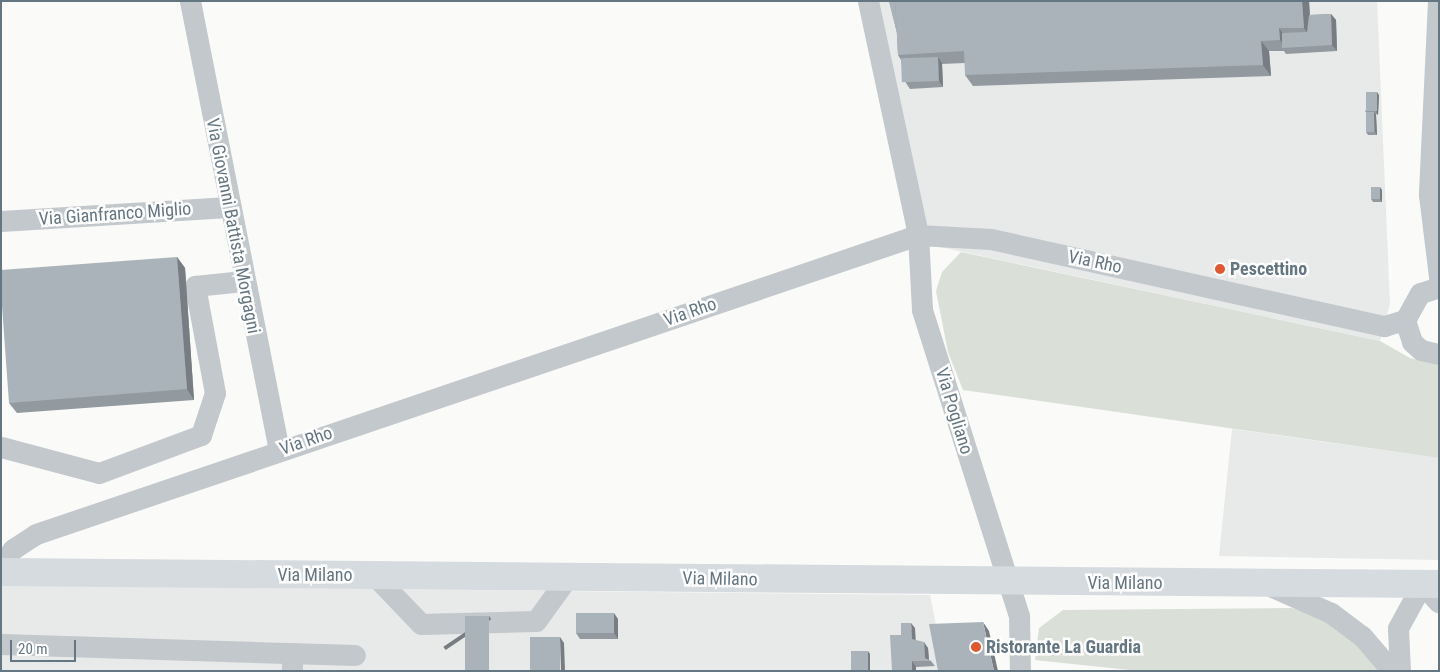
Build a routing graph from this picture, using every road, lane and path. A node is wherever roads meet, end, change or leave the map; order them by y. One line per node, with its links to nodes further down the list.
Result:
1 (190, 1): 4 (street, Via Giovanni Battista Morgagni)
2 (868, 1): 6 (street, Via Pogliano)
3 (1438, 1): 7 (street)
4 (229, 207): 5 (street, Via Gianfranco Miglio); 8 (street, Via Giovanni Battista Morgagni)
5 (1, 221)
6 (918, 235): 10 (street, Via Rho); 13 (street, Via Rho); 18 (street, Via Pogliano)
7 (1439, 277)
8 (243, 281): 12 (street); 13 (street, Via Giovanni Battista Morgagni)
9 (1439, 287): 10 (street)
10 (1405, 320): 11 (street)
11 (1439, 354)
12 (1, 447)
13 (279, 450): 14 (street, Via Rho)
14 (1, 565)
15 (1, 572): 16 (main road, Via Milano)
16 (375, 576): 17 (main road, Via Milano); 17 (street)
17 (566, 578): 18 (main road, Via Milano)
18 (1008, 583): 19 (main road, Via Milano); 24 (street, Via Pogliano)
19 (1270, 586): 20 (main road, Via Milano); 25 (street)
20 (1433, 590): 26 (street)
21 (1, 644): 23 (street)
22 (355, 654): 23 (street)
23 (292, 662)
24 (1020, 671)
25 (1392, 671)
26 (1400, 671)

